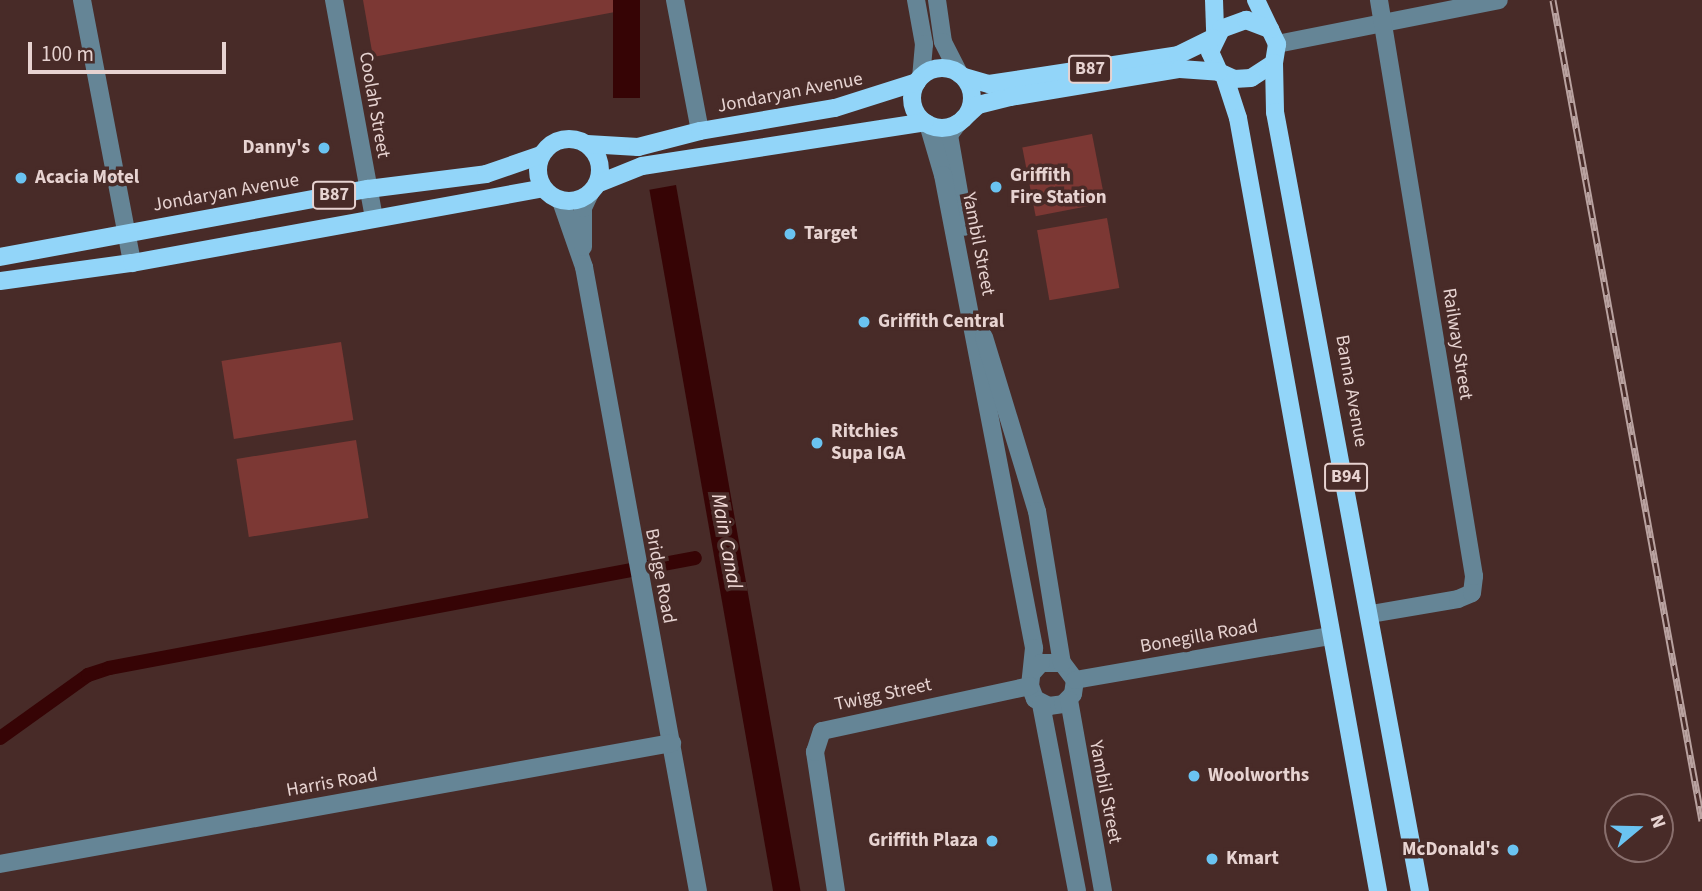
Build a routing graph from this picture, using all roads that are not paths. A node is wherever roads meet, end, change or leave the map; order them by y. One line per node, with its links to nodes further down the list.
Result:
1 (82, 0): 27 (street)
2 (334, 0): 24 (street, Coolah Street)
3 (675, 0): 19 (street)
4 (916, 0): 16 (street)
5 (937, 0): 15 (street)
6 (1214, 0): 11 (main road)
7 (1256, 0): 12 (main road)
8 (1379, 0): 10 (street, Railway Street)
9 (1499, 0): 10 (street)
10 (1383, 23): 12 (street); 34 (street, Railway Street)
11 (1214, 36): 12 (main road, B87); 14 (main road); 15 (main road, B87)
12 (1274, 37): 13 (main road)
13 (1274, 63): 14 (main road, B87); 34 (main road, Banna Avenue / B94)
14 (1222, 74): 17 (main road, B87); 35 (main road, B94)
15 (962, 75): 16 (main road, B87); 17 (main road)
16 (919, 79): 18 (main road); 19 (main road, Jondaryan Avenue / B87)
17 (960, 121): 18 (main road, B87); 32 (street, Yambil Street)
18 (927, 123): 23 (main road, B87); 33 (street, Yambil Street)
19 (700, 131): 20 (main road, Jondaryan Avenue / B87)
20 (587, 144): 21 (main road, B87); 23 (main road)
21 (541, 155): 22 (main road); 24 (main road, Jondaryan Avenue / B87)
22 (543, 188): 25 (main road); 26 (main road, B87)
23 (594, 188): 25 (main road, B87); 30 (street, Bridge Road)
24 (368, 189): 26 (street, Coolah Street); 27 (main road, Jondaryan Avenue / B87)
25 (561, 201): 30 (street, Bridge Road)
26 (374, 218): 29 (main road, B87)
27 (126, 232): 28 (main road, Jondaryan Avenue / B87); 29 (street)
28 (0, 257)
29 (132, 263): 31 (main road, B87)
30 (584, 267): 41 (street, Bridge Road)
31 (0, 281)
32 (996, 370): 33 (street, Yambil Street); 36 (street, Yambil Street)
33 (998, 456): 37 (street, Yambil Street)
34 (1371, 614): 48 (main road, Banna Avenue / B94)
35 (1329, 636): 38 (street, Bonegilla Road); 47 (main road, B94)
36 (1062, 663): 37 (street); 38 (street)
37 (1031, 680): 40 (street); 44 (street, Twigg Street)
38 (1075, 680): 39 (street)
39 (1069, 700): 40 (street); 46 (street, Yambil Street)
40 (1041, 704): 45 (street)
41 (672, 743): 42 (street, Harris Road); 43 (street, Bridge Road)
42 (0, 864)
43 (696, 889)
44 (836, 891)
45 (1077, 891)
46 (1103, 891)
47 (1378, 891)
48 (1420, 891)

